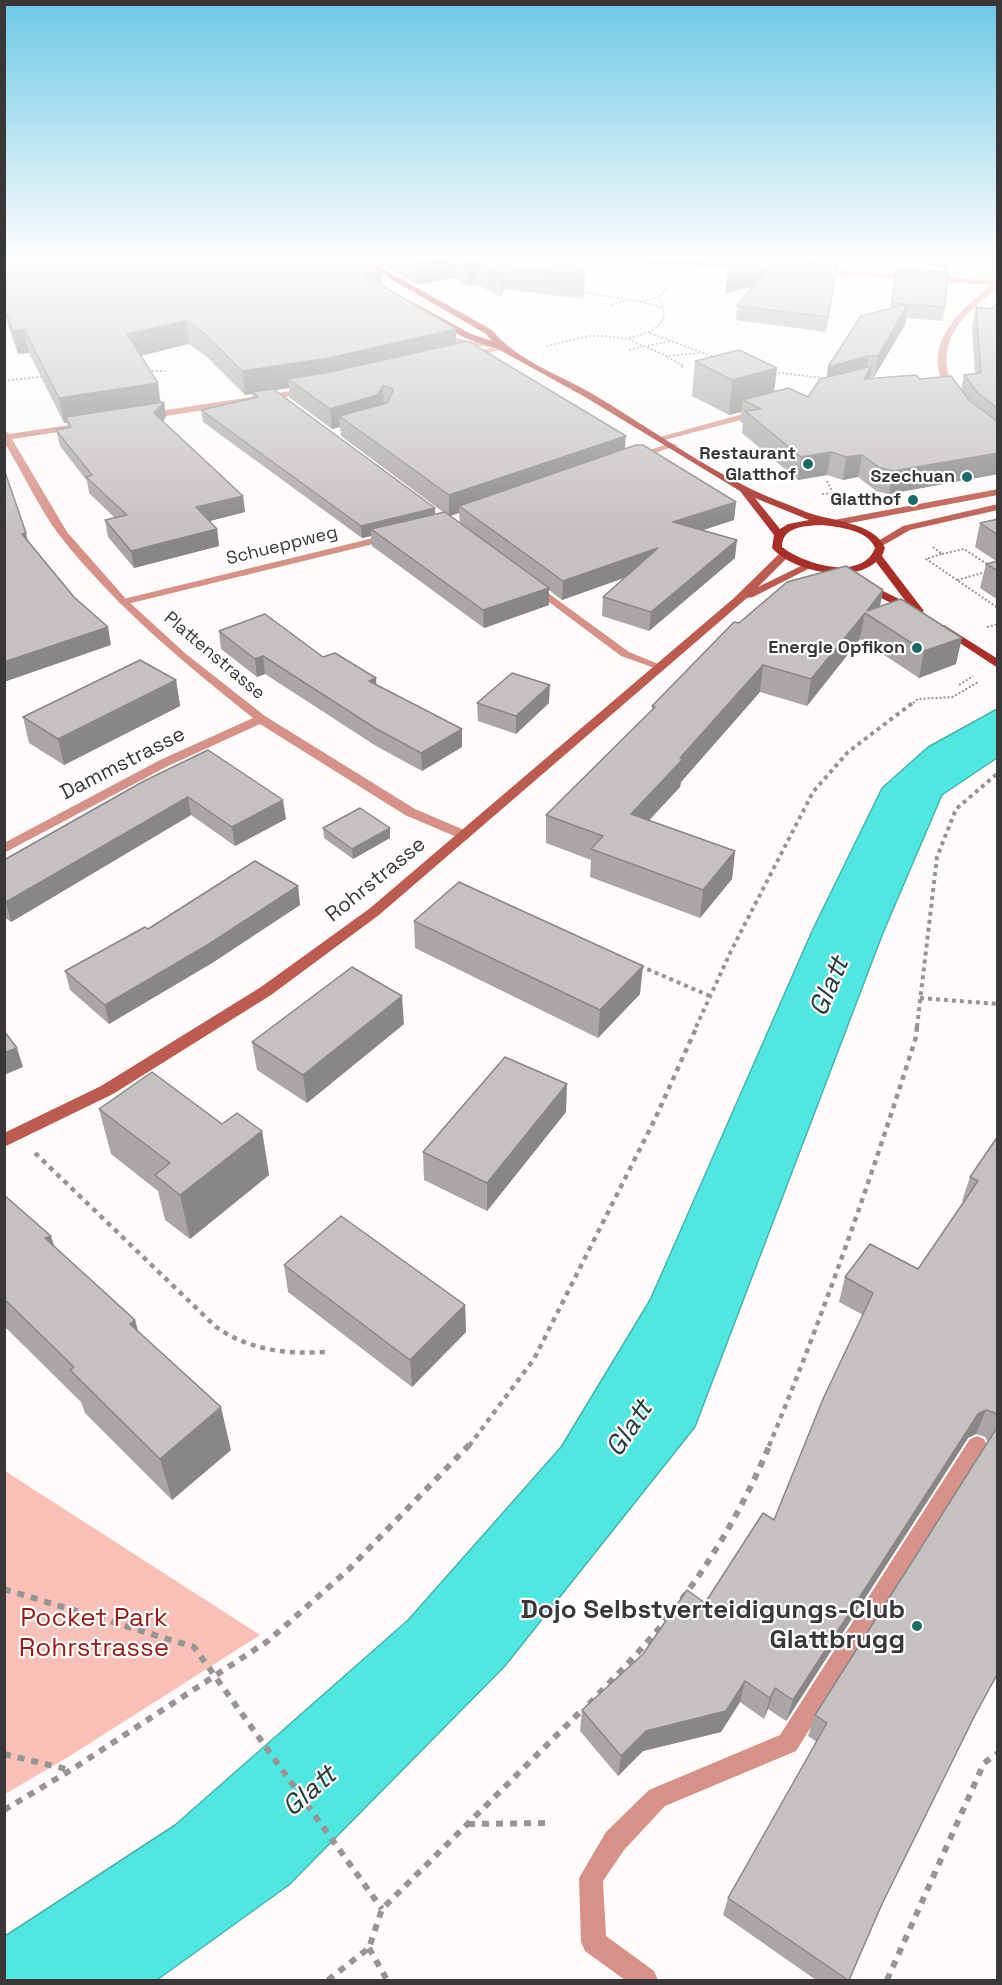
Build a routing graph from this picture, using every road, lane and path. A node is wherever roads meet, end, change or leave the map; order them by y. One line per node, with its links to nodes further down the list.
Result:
1 (494, 349): 10 (street)
2 (504, 349): 29 (main road)
3 (637, 349): 7 (path)
4 (652, 349): 9 (path)
5 (691, 349): 8 (path)
6 (945, 349): 20 (street)
7 (629, 351)
8 (702, 353): 9 (path); 11 (path)
9 (667, 356): 12 (path)
10 (458, 357)
11 (726, 360)
12 (681, 367)
13 (165, 371): 15 (path)
14 (768, 371): 18 (path)
15 (145, 372)
16 (51, 375): 17 (path)
17 (4, 381)
18 (836, 381)
19 (934, 384): 20 (street)
20 (945, 385): 23 (street)
21 (320, 389): 22 (street)
22 (277, 396): 24 (street); 26 (street)
23 (957, 401)
24 (290, 406)
25 (772, 408): 29 (street)
26 (141, 417)
27 (85, 426): 28 (street)
28 (5, 436): 51 (street, Plattenstrasse)
29 (661, 438): 30 (main road)
30 (673, 445): 31 (street); 33 (main road)
31 (620, 462)
32 (827, 481): 35 (path)
33 (743, 489): 37 (main road); 40 (main road)
34 (998, 492): 38 (main road)
35 (837, 501)
36 (998, 507): 41 (main road)
37 (822, 522): 38 (main road); 40 (main road)
38 (834, 523): 41 (main road)
39 (405, 533): 51 (street, Schueppweg)
40 (779, 534): 44 (main road)
41 (878, 544): 45 (main road)
42 (933, 547): 43 (path)
43 (942, 554): 49 (path); 49 (path)
44 (784, 555): 46 (main road); 50 (main road, Rohrstrasse)
45 (877, 556): 47 (main road); 53 (main road)
46 (808, 566): 47 (main road); 50 (main road, Rohrstrasse)
47 (833, 570): 53 (main road)
48 (525, 579): 57 (street)
49 (957, 580): 52 (path)
50 (738, 600): 57 (main road, Rohrstrasse)
51 (123, 602): 61 (street, Plattenstrasse)
52 (998, 608)
53 (921, 614): 56 (main road)
54 (998, 624): 55 (path)
55 (986, 627)
56 (996, 661)
57 (660, 667): 63 (main road, Rohrstrasse)
58 (976, 674): 60 (path)
59 (978, 682): 60 (path)
60 (966, 689): 66 (path)
61 (261, 719): 63 (street, Plattenstrasse); 64 (street, Dammstrasse)
62 (998, 773): 67 (path)
63 (464, 835): 69 (main road, Rohrstrasse)
64 (4, 849)
65 (635, 964): 66 (path)
66 (710, 996): 74 (path)
67 (920, 998): 68 (path); 80 (path)
68 (998, 1004)
69 (4, 1141)
70 (31, 1149): 71 (path)
71 (327, 1352)
72 (977, 1445): 85 (street)
73 (4, 1589): 74 (path)
74 (215, 1674): 77 (path); 81 (path)
75 (998, 1753): 86 (path)
76 (4, 1754): 77 (path)
77 (71, 1770): 78 (path)
78 (4, 1810)
79 (550, 1823): 80 (path)
80 (468, 1824): 81 (path)
81 (382, 1909): 82 (path)
82 (369, 1948): 83 (path); 84 (path)
83 (328, 1980)
84 (387, 1980)
85 (645, 1980)
86 (887, 1980)

